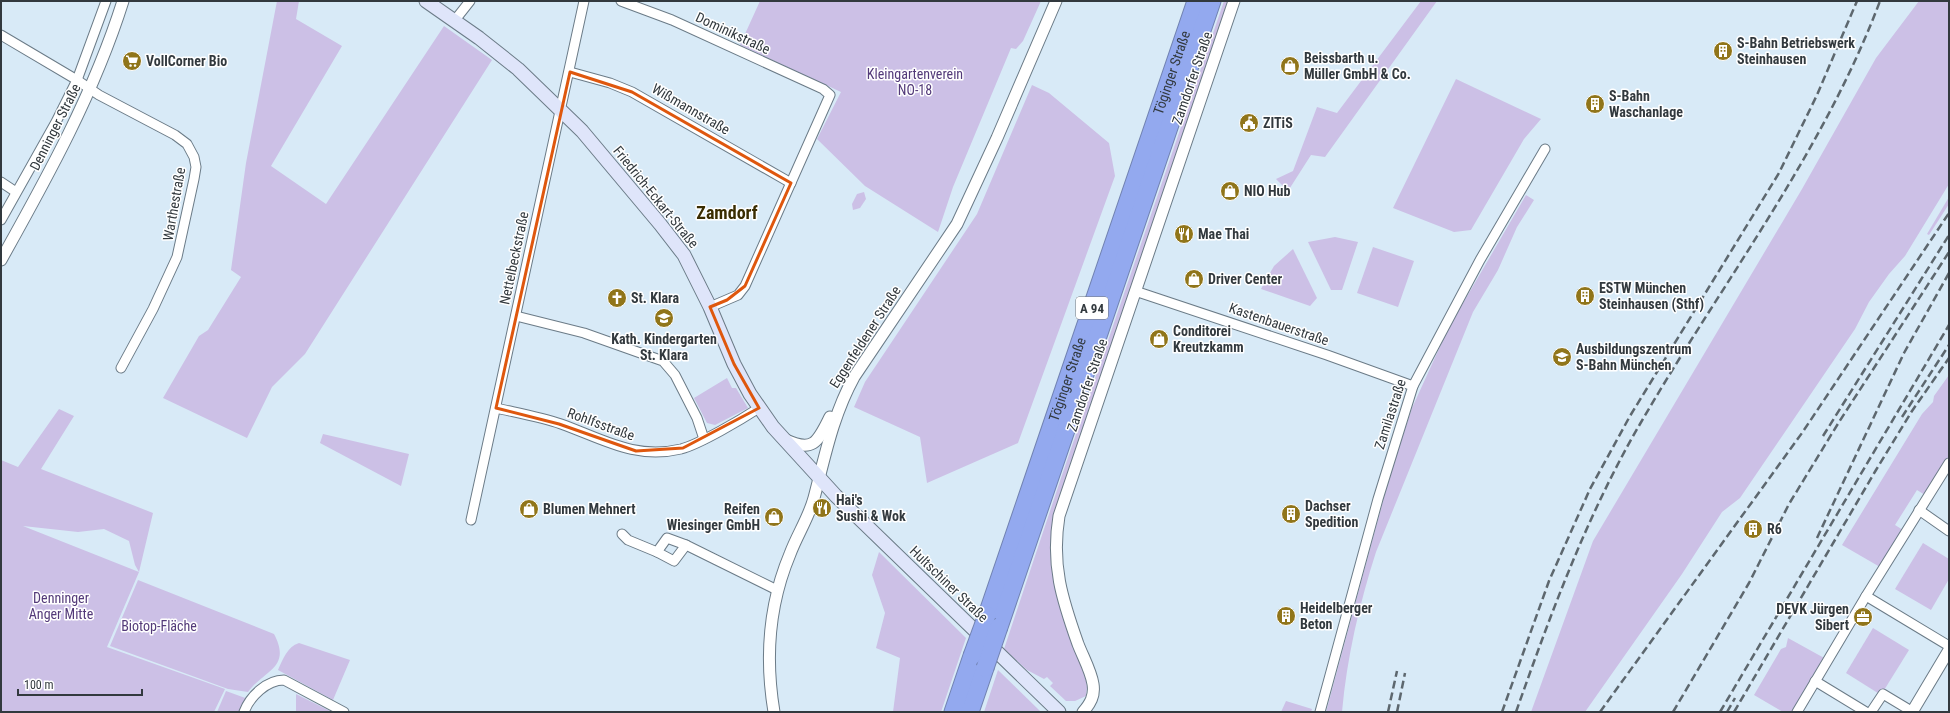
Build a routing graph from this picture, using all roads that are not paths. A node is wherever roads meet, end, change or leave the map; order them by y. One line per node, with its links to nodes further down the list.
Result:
1 (106, 1): 14 (street, Denninger Straße)
2 (123, 1): 15 (street, Denninger Straße)
3 (426, 1): 11 (main road, Friedrich-Eckart-Straße)
4 (470, 1): 11 (street)
5 (584, 1): 13 (street, Nettelbeckstraße)
6 (621, 1): 19 (street, Dominikstraße)
7 (1056, 1): 28 (street, Eggenfeldener Straße)
8 (1196, 1): 49 (highway, Töginger Straße / A 94, bridge)
9 (1212, 1): 50 (highway, Töginger Straße / A 94, bridge)
10 (1234, 1): 23 (street, Zamdorfer Straße)
11 (455, 20): 16 (main road, Friedrich-Eckart-Straße)
12 (1, 35): 14 (street, Warthestraße)
13 (570, 72): 16 (street, Nettelbeckstraße); 19 (street, Wißmannstraße)
14 (77, 80): 15 (street, Warthestraße); 20 (street, Denninger Straße)
15 (90, 90): 22 (street, Denninger Straße); 26 (street, Warthestraße)
16 (561, 109): 24 (main road, Friedrich-Eckart-Straße); 25 (street, Nettelbeckstraße)
17 (1545, 149): 27 (street, Zamilastraße)
18 (1, 182): 20 (street)
19 (792, 183): 24 (street)
20 (16, 192): 21 (street, Denninger Straße)
21 (1, 220)
22 (1, 260)
23 (1135, 291): 27 (street, Kastenbauerstraße); 52 (street, Zamdorfer Straße)
24 (710, 307): 30 (main road, Friedrich-Eckart-Straße)
25 (516, 316): 29 (street, Nettelbeckstraße); 31 (street)
26 (121, 368)
27 (1413, 386): 53 (street, Zamilastraße)
28 (844, 397): 32 (street); 34 (street, Eggenfeldener Straße)
29 (496, 408): 31 (street, Rohlfsstraße); 36 (street, Nettelbeckstraße)
30 (759, 408): 31 (street, Rohlfsstraße); 32 (main road, Friedrich-Eckart-Straße)
31 (704, 439)
32 (784, 439): 34 (main road, Friedrich-Eckart-Straße)
33 (1949, 463): 35 (street)
34 (819, 477): 41 (street, Eggenfeldener Straße); 51 (main road, Hultschiner Straße)
35 (1919, 510): 37 (street); 42 (street)
36 (471, 520)
37 (1949, 531)
38 (622, 534): 40 (street)
39 (686, 545): 40 (street); 40 (street); 41 (street)
40 (657, 552)
41 (777, 590): 48 (street, Eggenfeldener Straße)
42 (1866, 596): 43 (street); 45 (street)
43 (1949, 646)
44 (1949, 650): 57 (street)
45 (1815, 681): 54 (street); 55 (street)
46 (244, 712): 47 (street)
47 (344, 712)
48 (774, 712)
49 (953, 712)
50 (970, 712)
51 (1059, 712)
52 (1083, 712)
53 (1320, 712)
54 (1797, 712)
55 (1866, 712)
56 (1871, 712): 57 (street)
57 (1913, 712)

